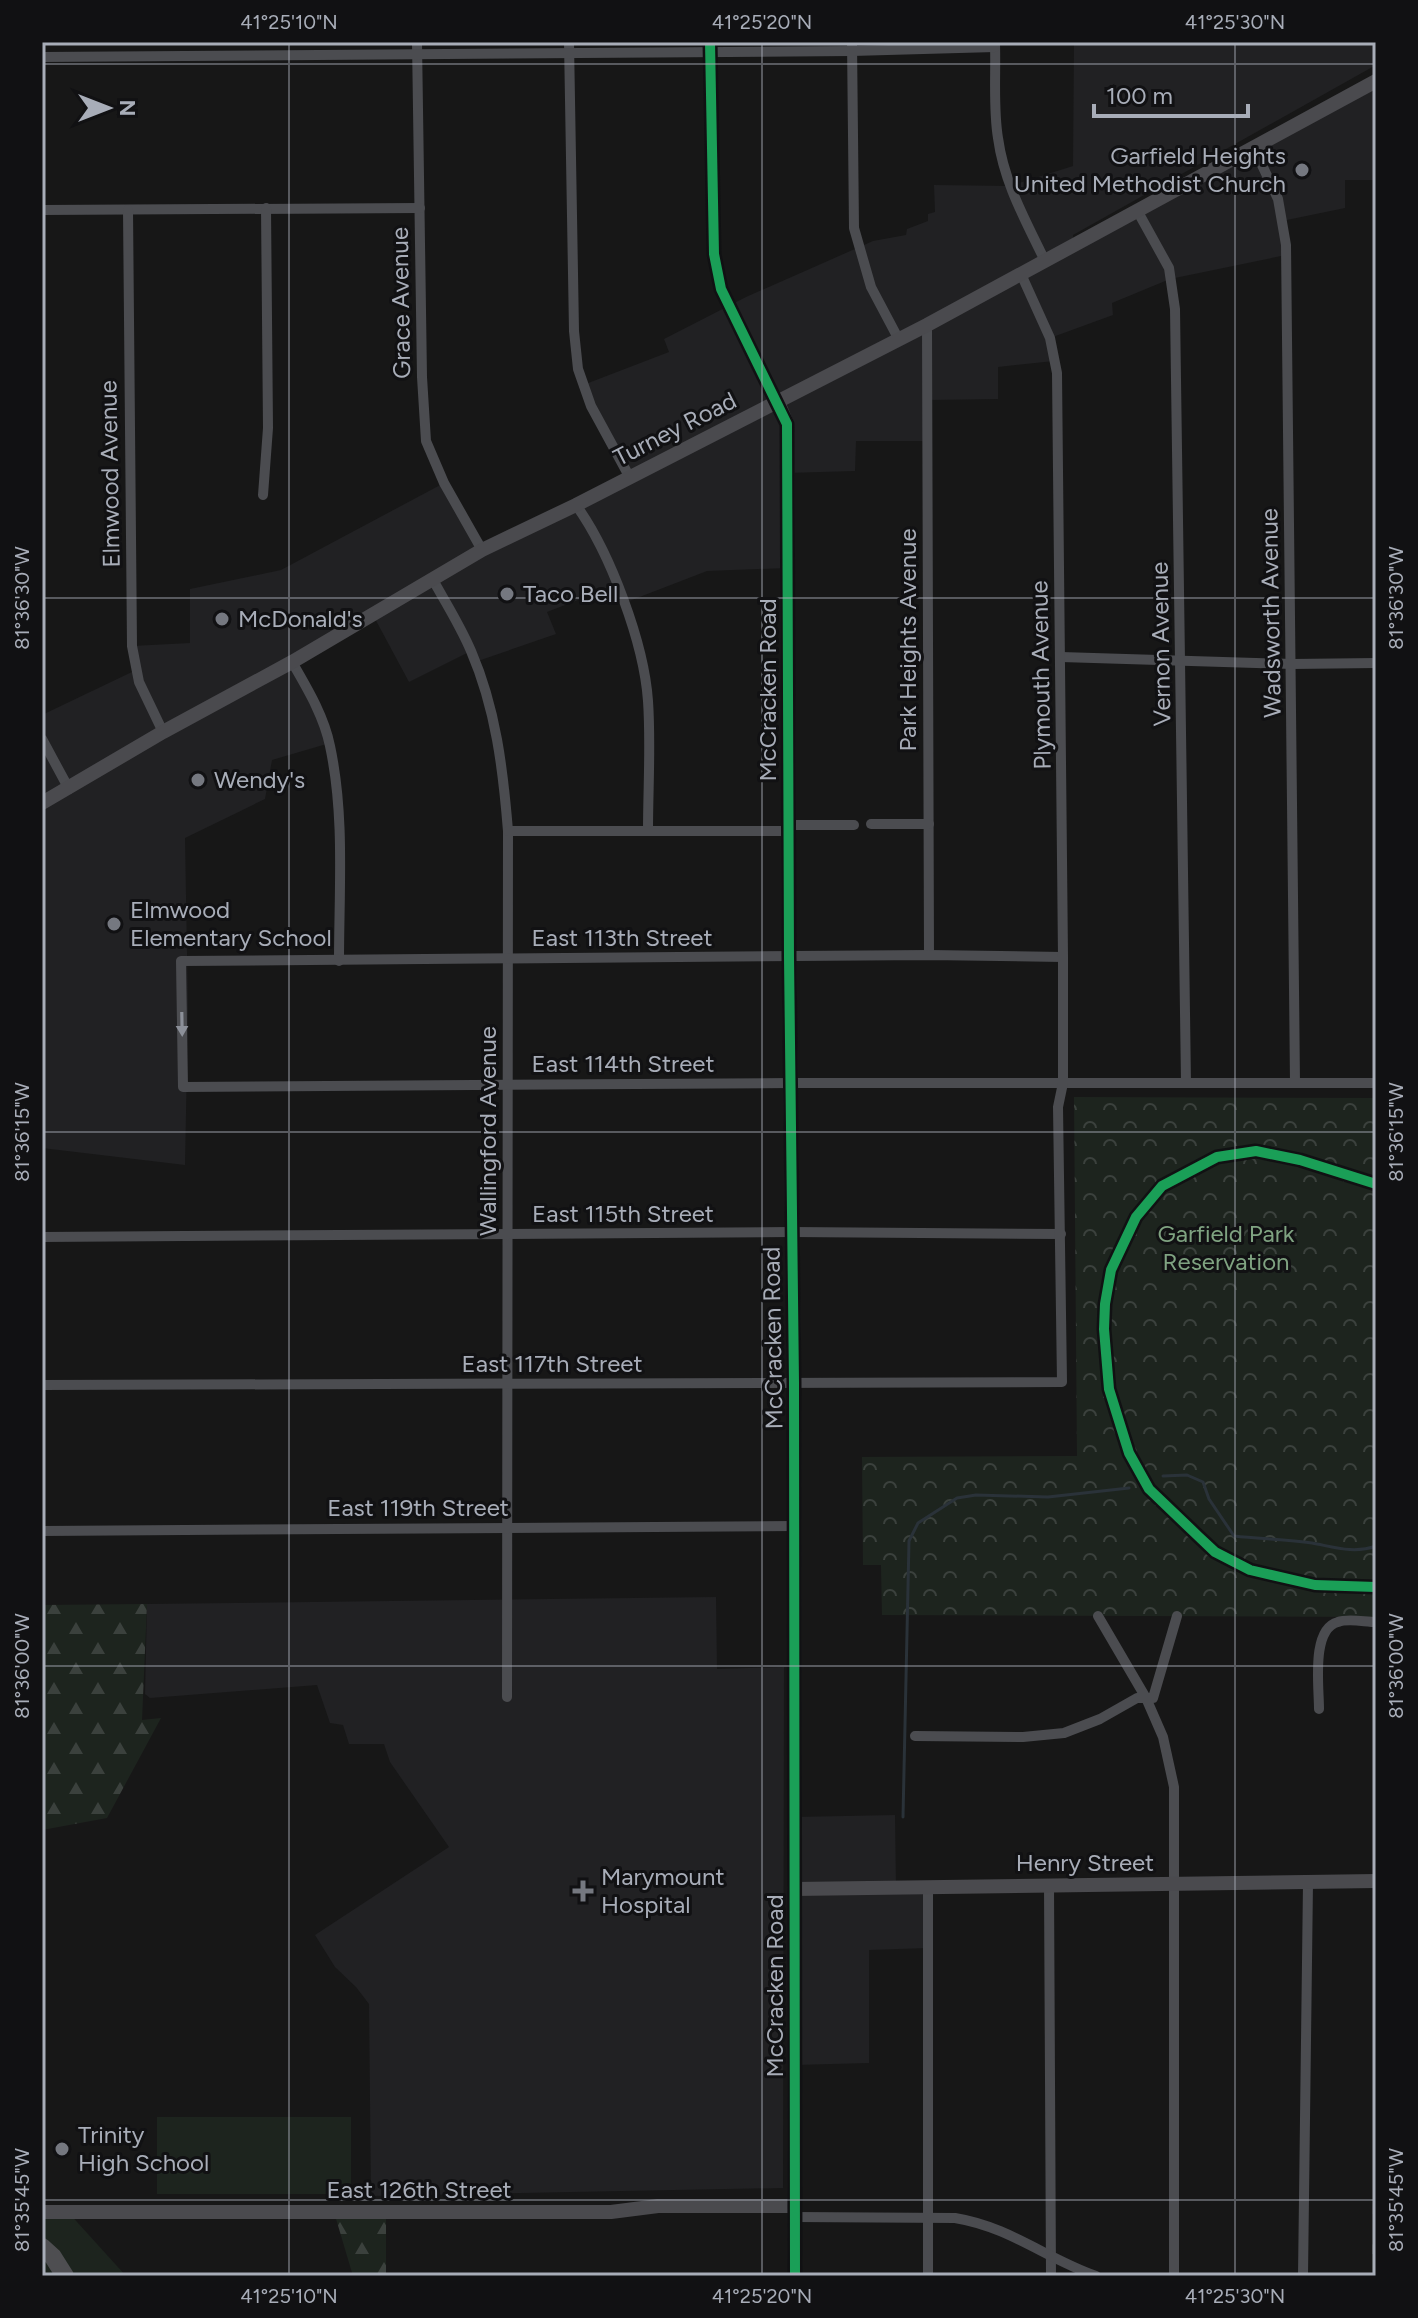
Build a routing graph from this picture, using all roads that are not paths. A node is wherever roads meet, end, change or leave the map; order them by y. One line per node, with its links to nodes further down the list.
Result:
1 (995, 45): 3 (street); 14 (street)
2 (710, 47): 3 (street); 5 (street); 18 (street)
3 (852, 47): 17 (street)
4 (418, 48): 5 (street); 6 (street); 10 (street, Grace Avenue)
5 (569, 48): 19 (street)
6 (42, 57)
7 (1376, 81): 8 (street, Turney Road)
8 (1254, 148): 13 (street, Turney Road); 28 (street, Wadsworth Avenue)
9 (266, 208): 10 (street); 12 (street); 20 (street)
10 (420, 208): 22 (street, Grace Avenue)
11 (42, 210): 12 (street)
12 (128, 210): 29 (street, Elmwood Avenue)
13 (1138, 212): 14 (street, Turney Road); 25 (street, Vernon Avenue)
14 (1045, 261): 15 (street, Turney Road)
15 (1021, 274): 16 (street, Turney Road); 24 (street, Plymouth Avenue)
16 (927, 325): 17 (street, Turney Road); 34 (street, Park Heights Avenue)
17 (898, 338): 18 (street, Turney Road)
18 (778, 402): 19 (street, Turney Road); 36 (street, McCracken Road)
19 (629, 476): 21 (street, Turney Road)
20 (263, 495)
21 (576, 505): 22 (street, Turney Road); 38 (street)
22 (482, 550): 23 (street, Turney Road)
23 (433, 580): 26 (street, Turney Road); 37 (street, Wallingford Avenue)
24 (1061, 657): 25 (street); 41 (street, Plymouth Avenue)
25 (1182, 659): 28 (street); 46 (street, Vernon Avenue)
26 (292, 662): 29 (street, Turney Road); 43 (street)
27 (1376, 663): 28 (street)
28 (1292, 664): 47 (street, Wadsworth Avenue)
29 (163, 732): 31 (street, Turney Road)
30 (42, 739): 31 (street)
31 (69, 789): 32 (street, Turney Road)
32 (42, 803)
33 (871, 824): 34 (street)
34 (929, 824): 39 (street, Park Heights Avenue)
35 (854, 825): 36 (street)
36 (789, 828): 38 (street); 40 (street, McCracken Road)
37 (508, 831): 38 (street); 42 (street, Wallingford Avenue)
38 (648, 831)
39 (929, 955): 40 (street, East 113th Street); 41 (street, East 113th Street)
40 (789, 957): 42 (street, East 113th Street); 44 (street, McCracken Road)
41 (1063, 957): 45 (street, Plymouth Avenue)
42 (508, 959): 43 (street, East 113th Street); 49 (street, Wallingford Avenue)
43 (339, 961): 50 (street, East 113th Street, one-way to 50)
44 (791, 1083): 45 (street, East 114th Street); 49 (street, East 114th Street); 51 (street, McCracken Road)
45 (1063, 1083): 46 (street, East 114th Street); 52 (street, Plymouth Avenue)
46 (1186, 1083): 47 (street, East 114th Street)
47 (1295, 1083): 48 (street, East 114th Street)
48 (1376, 1083)
49 (508, 1085): 50 (street, East 114th Street); 53 (street, Wallingford Avenue)
50 (183, 1087)
51 (792, 1232): 52 (street, East 115th Street); 53 (street, East 115th Street); 55 (street, McCracken Road)
52 (1061, 1234): 56 (street, Plymouth Avenue)
53 (509, 1235): 54 (street, East 115th Street); 58 (street, Wallingford Avenue)
54 (42, 1237)
55 (794, 1382): 56 (street, East 117th Street); 58 (street, East 117th Street); 59 (street, McCracken Road)
56 (1062, 1382)
57 (42, 1385): 58 (street, East 117th Street)
58 (506, 1385): 60 (street, Wallingford Avenue)
59 (794, 1526): 60 (street, East 119th Street); 74 (street, McCracken Road)
60 (506, 1528): 61 (street, East 119th Street); 65 (street, Wallingford Avenue)
61 (42, 1531)
62 (1098, 1616): 66 (street)
63 (1177, 1616): 66 (street)
64 (1376, 1622): 67 (street)
65 (507, 1697)
66 (1146, 1698): 68 (street); 72 (street)
67 (1319, 1709)
68 (915, 1736)
69 (1376, 1881): 70 (street, Henry Street)
70 (1308, 1883): 72 (street, Henry Street); 86 (street)
71 (1049, 1885): 72 (street, Henry Street); 73 (street, Henry Street); 79 (street)
72 (1174, 1885): 85 (street)
73 (928, 1887): 74 (street, Henry Street); 77 (street)
74 (794, 1889): 76 (street, McCracken Road)
75 (42, 2212): 76 (street, East 126th Street)
76 (795, 2212): 77 (street); 81 (street, McCracken Road)
77 (928, 2218): 79 (street); 82 (street)
78 (42, 2247): 80 (highway)
79 (1051, 2255): 83 (street); 84 (street)
80 (65, 2276)
81 (795, 2276)
82 (928, 2276)
83 (1051, 2276)
84 (1096, 2276)
85 (1174, 2276)
86 (1303, 2276)

